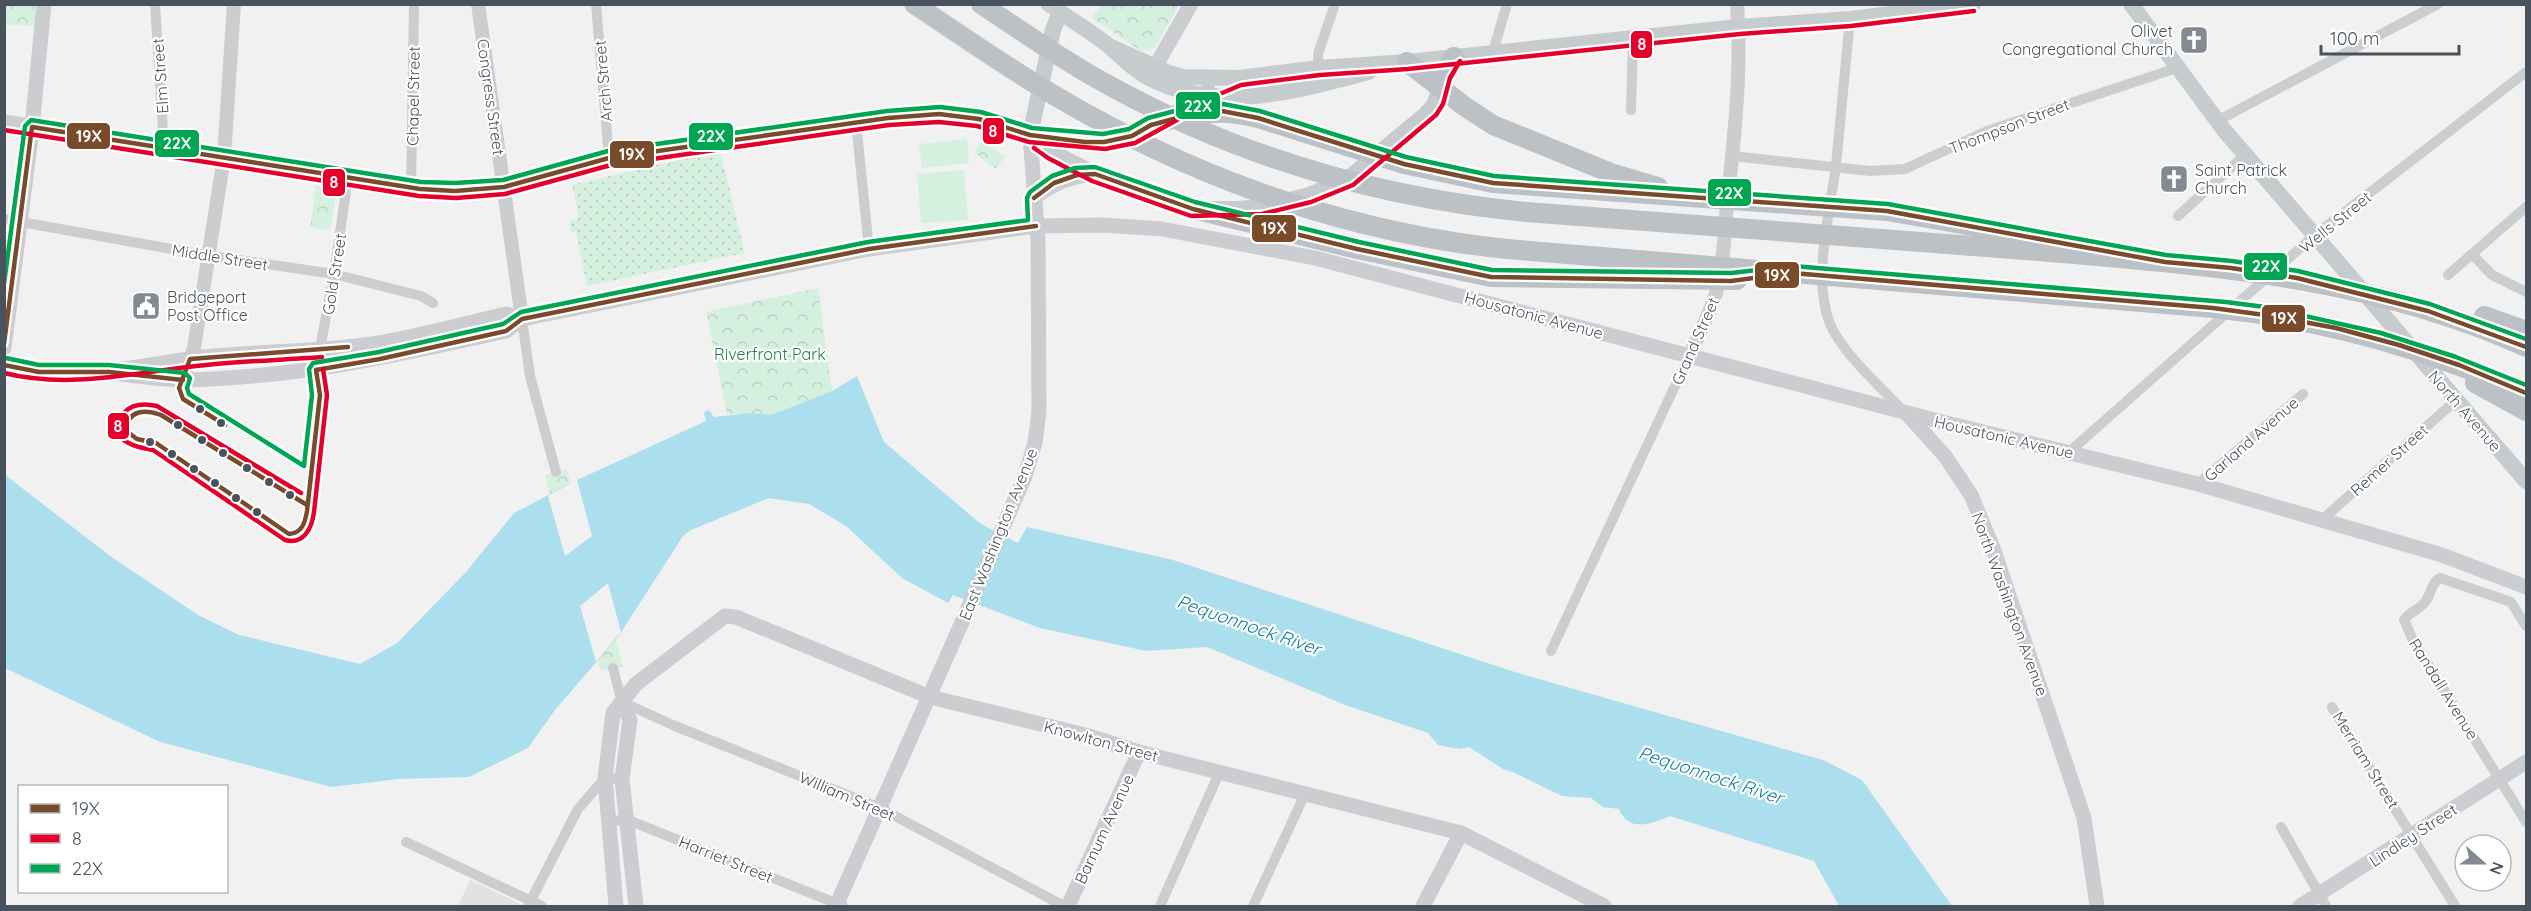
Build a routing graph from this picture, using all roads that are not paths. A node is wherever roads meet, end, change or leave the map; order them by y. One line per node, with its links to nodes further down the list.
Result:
1 (44, 4): 36 (main road)
2 (155, 4): 38 (street, Elm Street)
3 (234, 4): 41 (street)
4 (414, 4): 46 (street, Chapel Street)
5 (478, 4): 47 (street, Congress Street)
6 (596, 4): 42 (street, Arch Street)
7 (914, 4): 61 (highway)
8 (981, 4): 60 (highway)
9 (1191, 4): 26 (main road)
10 (1335, 4): 27 (street)
11 (1507, 4): 21 (street)
12 (1737, 4): 19 (street, Grand Street)
13 (1973, 4): 16 (main road)
14 (2131, 4): 24 (main road, North Avenue)
15 (2438, 4): 32 (street)
16 (1962, 5): 18 (main road)
17 (1058, 7): 26 (main road); 37 (main road)
18 (1850, 19): 19 (main road); 43 (street, North Washington Avenue)
19 (1739, 27): 20 (main road); 40 (street, Grand Street)
20 (1633, 39): 21 (main road); 31 (street)
21 (1493, 52): 22 (main road)
22 (1454, 57): 23 (main road); 29 (highway)
23 (1407, 62): 27 (main road); 29 (highway)
24 (2177, 68): 32 (main road, North Avenue); 43 (street, Thompson Street)
25 (2526, 72): 56 (street, Wells Street)
26 (1152, 73): 28 (main road); 30 (main road)
27 (1320, 76): 28 (main road); 30 (main road)
28 (1239, 78): 30 (main road)
29 (1440, 88): 49 (highway); 51 (main road)
30 (1203, 95): 35 (main road)
31 (1631, 110)
32 (2217, 121): 39 (main road, North Avenue)
33 (4, 122): 36 (main road)
34 (856, 122): 37 (main road); 42 (main road); 57 (street)
35 (1151, 125): 37 (main road); 49 (highway)
36 (32, 127): 38 (main road); 54 (main road)
37 (1030, 135): 44 (main road); 48 (main road, East Washington Avenue)
38 (164, 147): 41 (main road)
39 (2246, 155): 52 (street); 56 (main road, North Avenue)
40 (1732, 156): 43 (street, Thompson Street); 72 (street, Grand Street)
41 (224, 157): 45 (main road); 59 (street)
42 (609, 158): 47 (main road)
43 (1835, 167): 83 (street, North Washington Avenue)
44 (1095, 174): 48 (main road); 51 (main road)
45 (348, 177): 46 (main road); 62 (street, Gold Street)
46 (411, 187): 47 (main road)
47 (504, 187): 67 (street, Congress Street)
48 (1034, 198): 55 (main road, East Washington Avenue)
49 (1717, 198): 60 (highway)
50 (2526, 207): 58 (street)
51 (1193, 209): 61 (highway)
52 (2178, 216)
53 (4, 219): 54 (street, Middle Street)
54 (20, 222): 59 (street, Middle Street); 70 (main road)
55 (1036, 226): 57 (main road, Housatonic Avenue); 72 (main road, Housatonic Avenue); 93 (main road, East Washington Avenue)
56 (2315, 235): 81 (main road, North Avenue); 84 (street, Wells Street)
57 (869, 249): 67 (main road, Housatonic Avenue)
58 (2472, 254): 63 (street); 64 (street)
59 (209, 256): 62 (street, Middle Street); 73 (street)
60 (2165, 262): 65 (highway)
61 (1710, 273): 74 (highway)
62 (334, 274): 66 (street, Middle Street); 71 (street, Gold Street)
63 (2448, 275)
64 (2526, 292)
65 (2391, 300): 68 (highway); 69 (highway)
66 (433, 303)
67 (522, 319): 71 (main road); 76 (main road); 85 (street, Congress Street)
68 (2526, 331)
69 (2526, 347)
70 (4, 348)
71 (321, 350): 73 (main road); 76 (street, Gold Street)
72 (1689, 356): 83 (main road, Housatonic Avenue); 91 (street, Grand Street)
73 (190, 359): 77 (main road); 78 (street)
74 (2441, 359): 79 (highway); 82 (highway)
75 (4, 365): 77 (main road)
76 (316, 370): 78 (main road)
77 (99, 372): 78 (main road)
78 (183, 380)
79 (2526, 393)
80 (2303, 394): 87 (street, Garland Avenue)
81 (2456, 400): 86 (main road, North Avenue); 88 (street, Remer Street)
82 (2526, 411)
83 (1905, 412): 84 (main road, Housatonic Avenue); 123 (main road, North Washington Avenue)
84 (2069, 452): 87 (main road, Housatonic Avenue)
85 (556, 472)
86 (2526, 482)
87 (2198, 484): 88 (main road, Housatonic Avenue)
88 (2323, 519): 89 (main road, Housatonic Avenue)
89 (2526, 587)
90 (2526, 626): 101 (street, Randall Avenue)
91 (1551, 651)
92 (613, 668): 94 (street)
93 (930, 697): 94 (main road, Knowlton Street); 96 (main road, Knowlton Street); 103 (main road, East Washington Avenue)
94 (622, 702): 99 (main road); 100 (main road); 103 (street, William Street)
95 (2332, 707): 109 (street, Merriam Street)
96 (1139, 752): 98 (main road, Knowlton Street); 118 (main road, Barnum Avenue)
97 (2526, 762): 101 (main road, Lindley Street)
98 (1220, 771): 102 (main road, Knowlton Street); 119 (street)
99 (605, 778): 100 (street); 105 (main road); 112 (street)
100 (622, 779): 104 (main road)
101 (2500, 779): 106 (street); 109 (main road, Lindley Street)
102 (1305, 794): 108 (main road, Knowlton Street); 120 (street)
103 (880, 808): 116 (main road, East Washington Avenue); 117 (street, William Street)
104 (628, 820): 105 (street, Harriet Street); 113 (main road); 116 (street, Harriet Street)
105 (608, 821): 115 (main road)
106 (2526, 822)
107 (2281, 827): 111 (street)
108 (1461, 833): 121 (main road); 122 (main road, Knowlton Street)
109 (2413, 835): 111 (main road, Lindley Street); 125 (street, Merriam Street)
110 (406, 842): 112 (street)
111 (2323, 900): 124 (main road, Lindley Street)
112 (530, 904): 114 (street)
113 (635, 904): 115 (street)
114 (542, 906)
115 (615, 906)
116 (838, 906)
117 (1064, 906)
118 (1068, 906)
119 (1160, 906)
120 (1253, 906)
121 (1423, 906)
122 (1604, 906)
123 (2097, 906)
124 (2300, 906)
125 (2456, 906)

